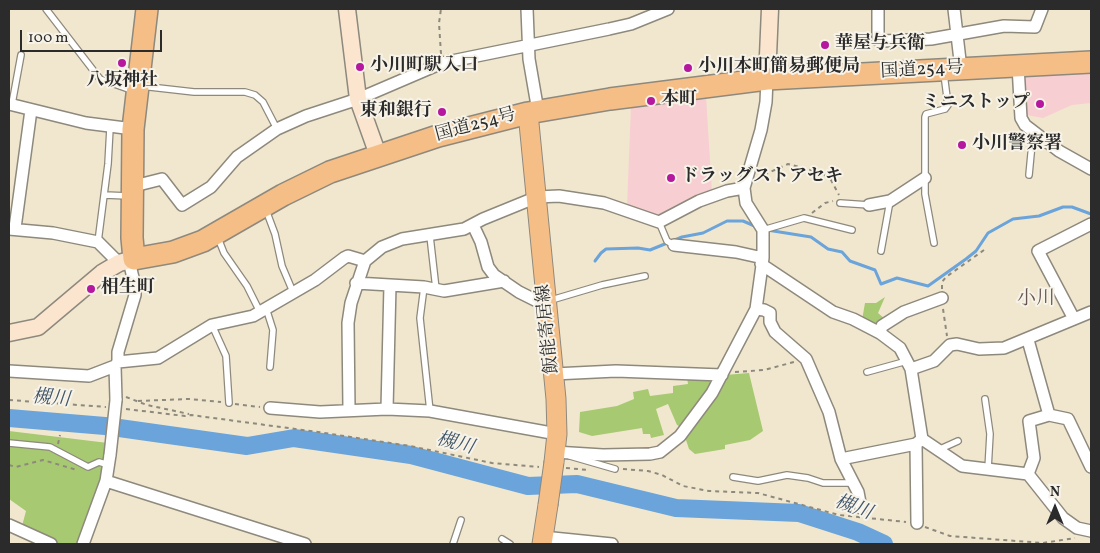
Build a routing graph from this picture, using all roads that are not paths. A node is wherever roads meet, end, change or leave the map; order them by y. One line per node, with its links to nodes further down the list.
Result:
1 (46, 9): 18 (lane)
2 (147, 9): 18 (highway)
3 (347, 9): 19 (street)
4 (527, 9): 12 (street)
5 (668, 9): 10 (street)
6 (770, 9): 17 (street)
7 (878, 9): 11 (street)
8 (954, 9): 11 (street)
9 (1042, 9): 11 (street)
10 (650, 12): 12 (street)
11 (958, 35): 16 (street)
12 (528, 45): 19 (street); 22 (street)
13 (22, 55): 20 (lane)
14 (1091, 62): 15 (highway, 国道254号)
15 (1018, 66): 16 (highway, 国道254号); 26 (street)
16 (952, 69): 17 (highway, 国道254号); 30 (lane)
17 (767, 79): 22 (highway, 国道254号); 31 (street)
18 (137, 88): 24 (highway); 25 (lane)
19 (358, 99): 25 (street); 27 (street)
20 (10, 104): 21 (street)
21 (31, 110): 23 (street); 42 (street)
22 (533, 112): 27 (highway, 国道254号); 34 (main road, 飯能寄居線)
23 (110, 128): 24 (street); 33 (lane)
24 (133, 129): 32 (highway)
25 (277, 129): 32 (street)
26 (1034, 133): 28 (street); 29 (lane)
27 (378, 155): 38 (highway, 国道254号)
28 (1091, 169)
29 (1029, 175)
30 (925, 178): 35 (street); 48 (lane)
31 (745, 186): 39 (street); 43 (street)
32 (134, 191): 33 (lane); 51 (highway)
33 (105, 195): 47 (lane)
34 (537, 197): 39 (street); 41 (street); 62 (main road, 飯能寄居線)
35 (890, 201): 37 (street); 50 (lane)
36 (840, 203): 37 (lane)
37 (869, 205)
38 (264, 206): 45 (highway, 国道254号); 60 (lane)
39 (660, 222): 49 (lane)
40 (1091, 224): 66 (street)
41 (473, 225): 46 (street); 55 (street)
42 (12, 228): 47 (street)
43 (763, 230): 44 (lane); 53 (street)
44 (852, 230)
45 (216, 234): 51 (highway, 国道254号); 64 (lane)
46 (430, 236): 52 (street); 59 (lane)
47 (98, 242): 51 (street)
48 (934, 242)
49 (674, 245): 53 (street)
50 (881, 251)
51 (128, 261): 68 (street); 71 (street)
52 (365, 261): 56 (street); 60 (street)
53 (762, 261): 63 (street); 69 (street)
54 (646, 276): 62 (lane)
55 (504, 281): 59 (street); 62 (street)
56 (356, 284): 57 (street); 81 (street)
57 (390, 285): 58 (street); 82 (street)
58 (424, 287): 59 (street); 83 (lane)
59 (436, 289)
60 (293, 292): 64 (street)
61 (942, 298): 69 (street)
62 (547, 304): 76 (main road, 飯能寄居線)
63 (756, 309): 77 (street); 90 (street)
64 (263, 310): 67 (street); 73 (lane)
65 (1091, 312): 66 (street)
66 (1074, 319): 70 (street)
67 (212, 325): 71 (street); 79 (lane)
68 (9, 333)
69 (880, 333): 72 (street)
70 (1028, 340): 72 (street); 84 (street)
71 (116, 364): 74 (street); 91 (street, bridge)
72 (909, 365): 75 (lane); 85 (street)
73 (270, 367)
74 (9, 371)
75 (867, 372)
76 (554, 374): 77 (street); 88 (main road, 飯能寄居線)
77 (722, 374): 88 (street)
78 (985, 399): 94 (lane)
79 (229, 403)
80 (270, 408): 81 (street)
81 (349, 409): 82 (street)
82 (387, 409): 83 (street)
83 (430, 411): 88 (street)
84 (1049, 415): 92 (street); 95 (street)
85 (919, 441): 89 (street); 90 (street); 101 (street)
86 (958, 441): 89 (lane)
87 (9, 443): 91 (lane)
88 (558, 450): 93 (lane); 105 (main road, 飯能寄居線, bridge)
89 (938, 450): 94 (street)
90 (840, 459): 98 (street)
91 (110, 460): 97 (street)
92 (1091, 467)
93 (615, 469)
94 (988, 469): 95 (street)
95 (1028, 474): 103 (street)
96 (733, 477): 98 (lane)
97 (106, 481): 107 (street); 108 (street)
98 (852, 483): 99 (street)
99 (861, 508)
100 (461, 520): 109 (lane)
101 (917, 523)
102 (9, 525): 106 (street)
103 (1091, 529)
104 (502, 539): 110 (lane)
105 (542, 540): 111 (street)
106 (51, 544)
107 (83, 544)
108 (305, 544)
109 (452, 544)
110 (510, 544)
111 (596, 544): 112 (street)
112 (612, 544)

